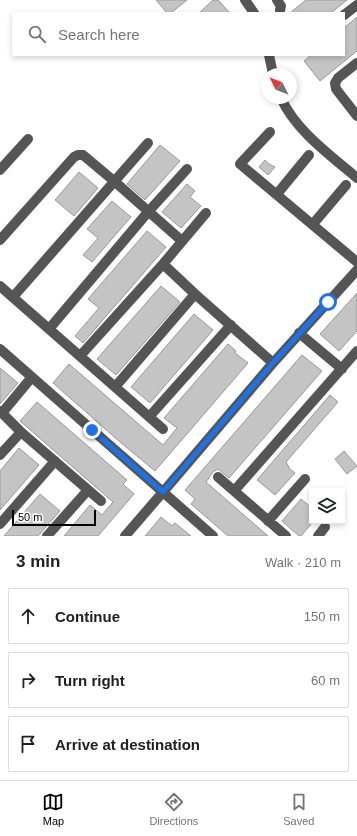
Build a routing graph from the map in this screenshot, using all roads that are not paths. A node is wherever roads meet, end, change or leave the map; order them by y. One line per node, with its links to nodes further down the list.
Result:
1 (245, 0): 3 (street)
2 (357, 5): 4 (street)
3 (253, 12)
4 (345, 14)
5 (269, 56): 7 (street)
6 (357, 63): 9 (street)
7 (272, 68)
8 (284, 104): 16 (street)
9 (357, 116)
10 (270, 132): 19 (street)
11 (28, 139): 15 (street)
12 (148, 143): 17 (street)
13 (309, 155): 19 (street)
14 (187, 168): 20 (street)
15 (0, 170)
16 (357, 178)
17 (114, 181): 20 (street); 23 (street); 30 (street)
18 (346, 185): 22 (street)
19 (277, 194): 22 (street)
20 (148, 212): 24 (street); 32 (street)
21 (206, 213): 24 (street)
22 (313, 224): 25 (street)
23 (0, 240)
24 (182, 241): 26 (street)
25 (357, 262)
26 (163, 264): 29 (street); 36 (street)
27 (357, 270): 33 (street)
28 (0, 286): 30 (street)
29 (195, 294): 31 (street); 40 (street)
30 (13, 297): 32 (street)
31 (231, 325): 37 (street); 42 (street)
32 (49, 329): 36 (street)
33 (299, 333): 37 (street); 38 (street)
34 (0, 350): 39 (street)
35 (357, 352): 38 (street)
36 (80, 356): 40 (street)
37 (273, 363): 51 (street)
38 (342, 369): 50 (street)
39 (32, 377): 41 (street); 51 (street)
40 (115, 387): 42 (street)
41 (1, 412): 44 (street)
42 (149, 417): 43 (street)
43 (163, 429)
44 (21, 432): 45 (street); 46 (street)
45 (0, 455)
46 (55, 461): 49 (street); 54 (street)
47 (218, 477): 50 (street)
48 (305, 479): 53 (street)
49 (88, 490): 52 (street); 56 (street)
50 (234, 491): 53 (street)
51 (163, 492): 57 (street); 58 (street)
52 (101, 501)
53 (268, 521): 59 (street)
54 (0, 524)
55 (325, 527): 60 (street)
56 (47, 536)
57 (125, 536)
58 (213, 536)
59 (286, 536)
60 (318, 536)

